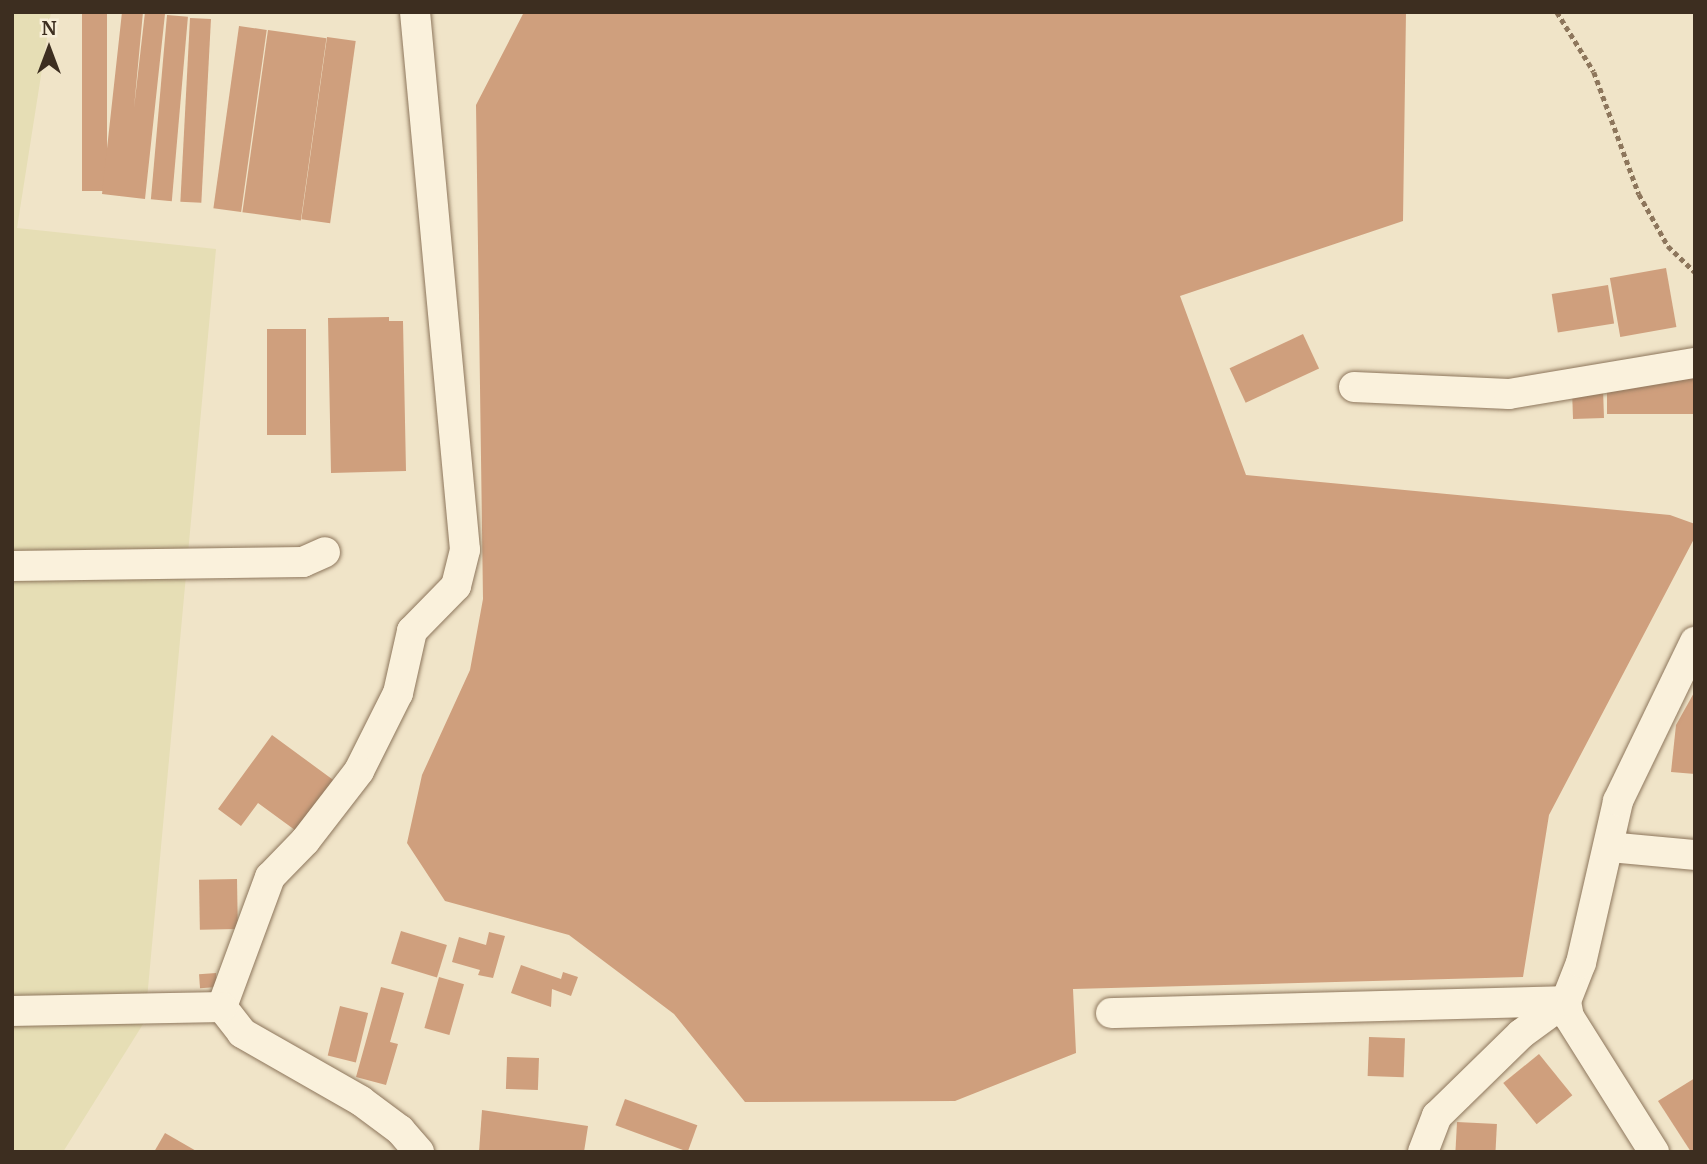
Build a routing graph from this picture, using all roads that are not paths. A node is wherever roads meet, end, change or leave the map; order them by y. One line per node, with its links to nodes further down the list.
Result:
1 (415, 12): 10 (street)
2 (1695, 363): 3 (street)
3 (1354, 387)
4 (325, 552): 5 (street)
5 (12, 566)
6 (1695, 642): 7 (street)
7 (1609, 846): 8 (street); 9 (street)
8 (1695, 855)
9 (1566, 1001): 12 (street); 14 (street); 15 (street)
10 (222, 1007): 11 (street); 13 (street)
11 (12, 1011)
12 (1111, 1013)
13 (419, 1152)
14 (1423, 1152)
15 (1654, 1152)

